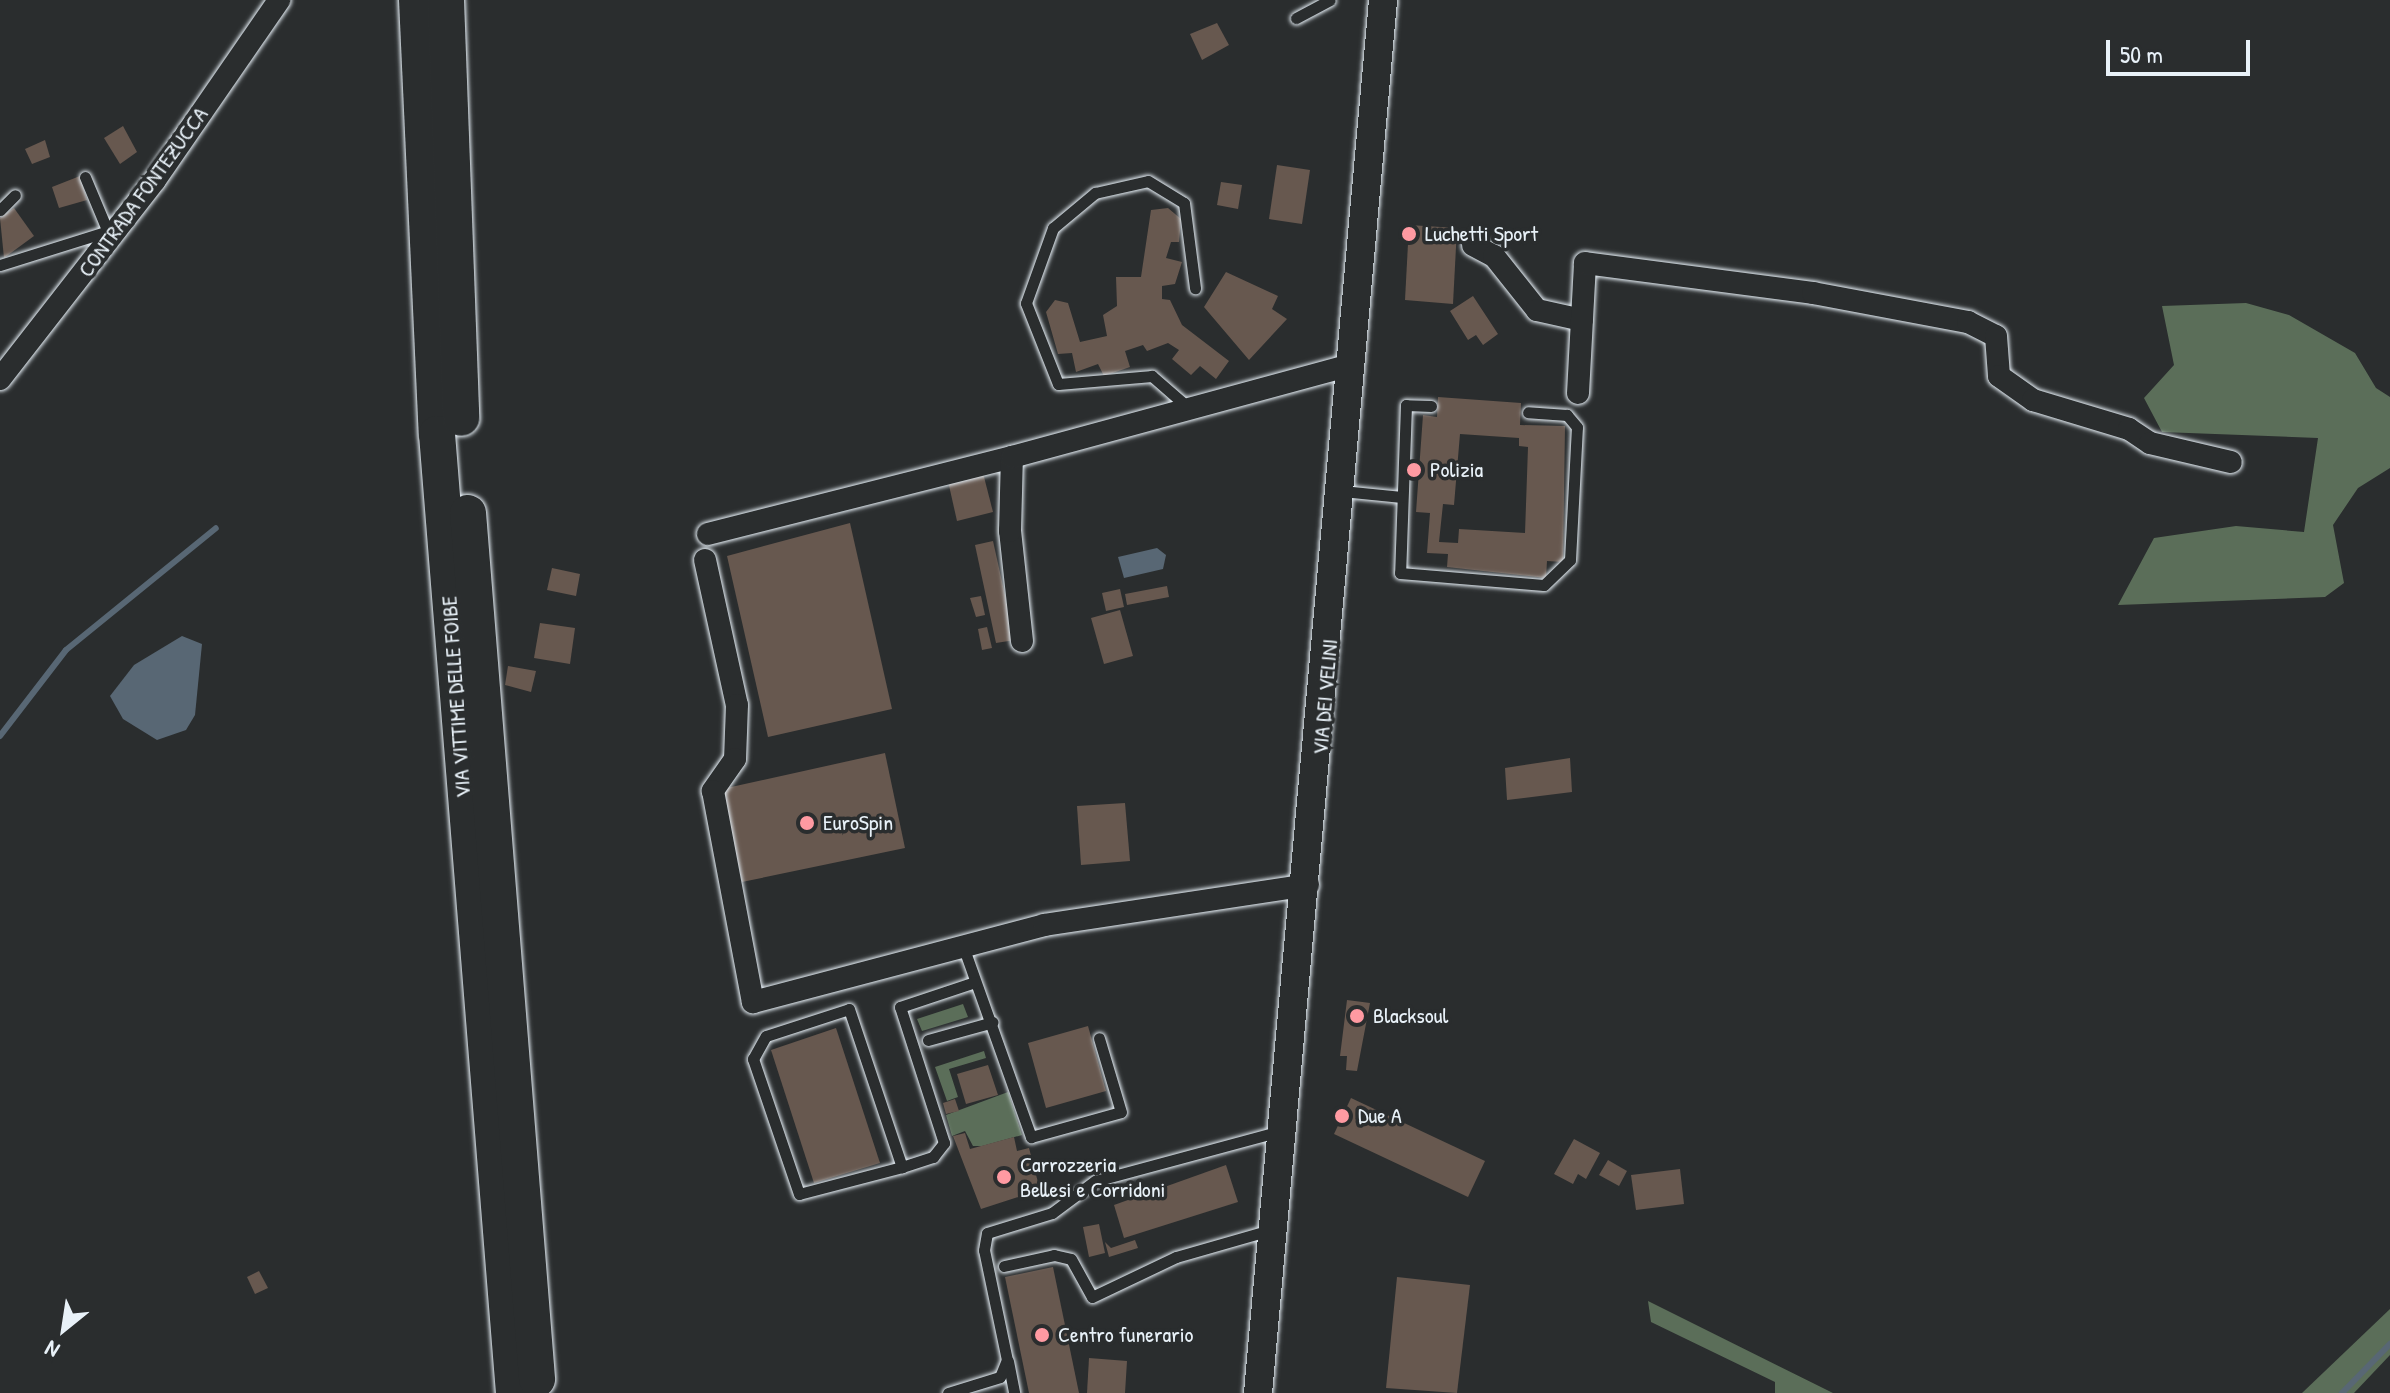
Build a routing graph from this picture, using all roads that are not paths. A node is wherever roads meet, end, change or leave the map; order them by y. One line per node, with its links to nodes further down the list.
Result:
1 (279, 0): 10 (street, CONTRADA FONTEZUCCA)
2 (417, 0): 39 (main road, VIA VITTIME DELLE FOIBE)
3 (446, 0): 40 (main road, VIA VITTIME DELLE FOIBE)
4 (1330, 0): 6 (lane)
5 (1383, 0): 15 (street, VIA DEI VELINI)
6 (1296, 18)
7 (85, 177): 10 (lane)
8 (15, 195): 9 (lane)
9 (0, 210)
10 (112, 230): 12 (lane); 16 (street, CONTRADA FONTEZUCCA)
11 (1473, 245): 14 (street)
12 (0, 265)
13 (1195, 288): 20 (lane)
14 (1582, 320): 17 (street); 22 (street)
15 (1348, 366): 20 (street); 23 (street, VIA DEI VELINI)
16 (0, 379)
17 (1578, 393)
18 (1431, 406): 24 (lane)
19 (1528, 412): 24 (lane)
20 (1194, 413): 21 (street)
21 (1012, 457): 25 (street); 27 (street)
22 (2231, 462)
23 (1342, 491): 24 (lane); 28 (street, VIA DEI VELINI)
24 (1402, 497)
25 (708, 534)
26 (705, 560): 29 (street)
27 (1022, 641)
28 (1308, 885): 29 (street); 34 (street, VIA DEI VELINI)
29 (963, 946): 30 (lane)
30 (975, 982): 31 (lane); 35 (lane)
31 (993, 1022): 32 (lane); 33 (lane)
32 (1099, 1038)
33 (928, 1040)
34 (1284, 1130): 36 (street, VIA DEI VELINI); 38 (lane)
35 (902, 1167): 35 (lane)
36 (1275, 1230): 37 (lane); 43 (street, VIA DEI VELINI)
37 (1004, 1266)
38 (1007, 1360): 41 (lane); 42 (lane)
39 (514, 1393)
40 (538, 1393)
41 (948, 1393)
42 (1014, 1393)
43 (1258, 1393)

